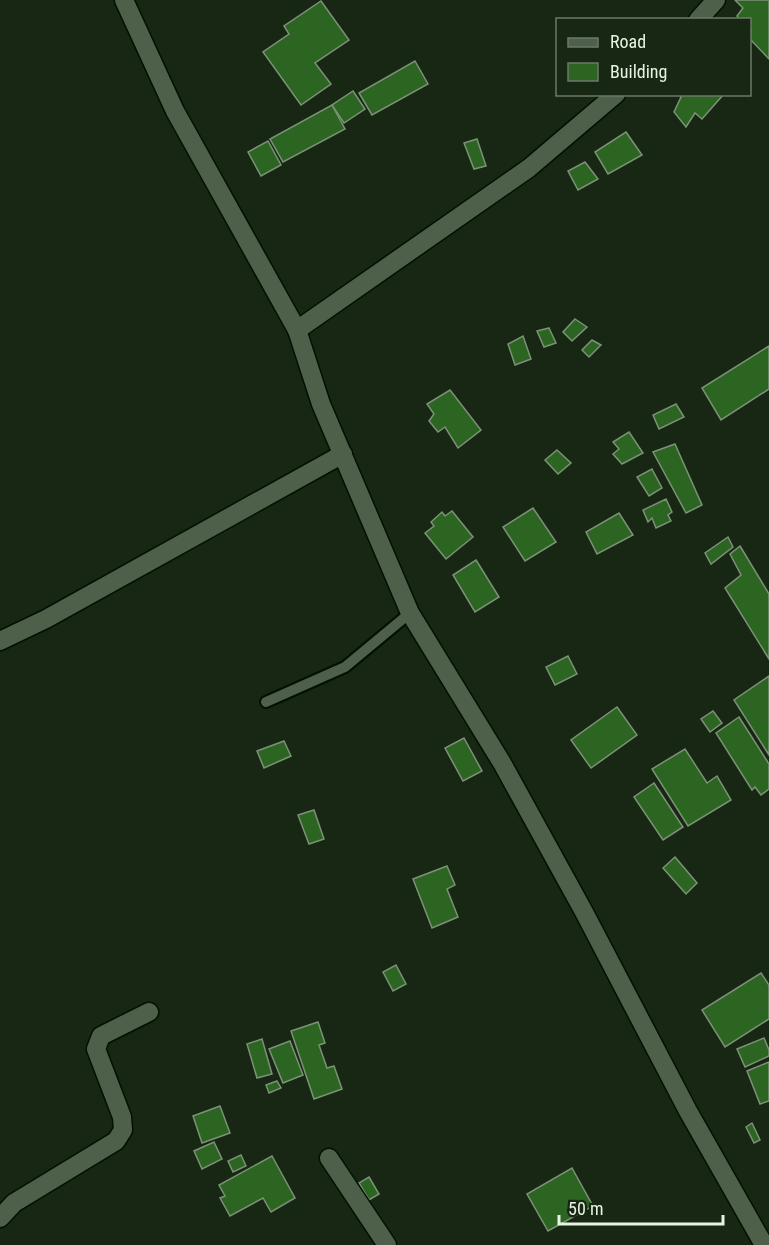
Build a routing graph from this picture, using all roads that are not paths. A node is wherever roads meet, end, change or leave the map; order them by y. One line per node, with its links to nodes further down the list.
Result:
1 (124, 0): 5 (street)
2 (716, 0): 3 (street)
3 (700, 18)
4 (614, 96): 5 (street)
5 (297, 330): 6 (street)
6 (343, 454): 7 (street); 8 (street)
7 (410, 613): 9 (lane); 14 (street)
8 (0, 641)
9 (266, 702)
10 (149, 1012): 12 (street)
11 (329, 1158): 13 (street)
12 (0, 1218)
13 (387, 1245)
14 (764, 1245)

